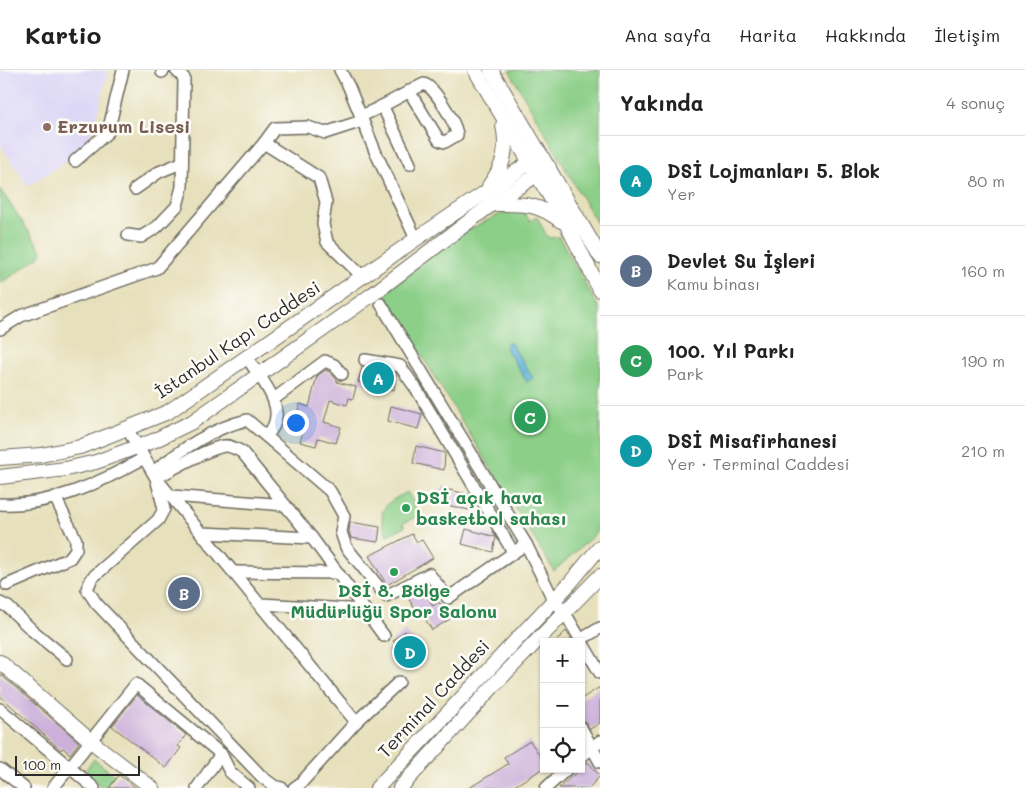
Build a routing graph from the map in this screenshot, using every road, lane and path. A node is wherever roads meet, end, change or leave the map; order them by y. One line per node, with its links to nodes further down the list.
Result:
1 (123, 70): 12 (street)
2 (176, 70): 13 (street)
3 (340, 70): 9 (street)
4 (475, 70): 8 (main road)
5 (491, 70): 11 (main road)
6 (409, 91): 6 (street); 7 (street)
7 (383, 107): 9 (street); 14 (street)
8 (501, 114): 11 (main road); 17 (main road)
9 (361, 119): 10 (street); 21 (street)
10 (264, 143): 23 (street); 26 (street)
11 (535, 159): 15 (main road); 17 (main road)
12 (75, 161)
13 (181, 163): 16 (street); 20 (street)
14 (410, 164)
15 (543, 171): 18 (main road); 19 (main road); 22 (main road)
16 (135, 189)
17 (474, 200): 21 (main road, İstanbul Kapı Caddesi)
18 (492, 204): 19 (main road); 30 (main road)
19 (568, 227): 24 (main road)
20 (128, 235)
21 (416, 239): 23 (main road, İstanbul Kapı Caddesi)
22 (600, 256)
23 (363, 277): 27 (main road, İstanbul Kapı Caddesi)
24 (600, 290)
25 (381, 304): 44 (street)
26 (0, 328)
27 (247, 358): 30 (street); 32 (main road, İstanbul Kapı Caddesi)
28 (366, 360): 46 (street)
29 (342, 374): 31 (street)
30 (259, 375): 31 (street); 34 (main road)
31 (274, 399): 33 (street)
32 (128, 430): 34 (street); 35 (main road, İstanbul Kapı Caddesi)
33 (266, 436): 36 (street); 46 (street)
34 (141, 453): 36 (street); 37 (main road); 39 (street)
35 (0, 458)
36 (154, 475): 38 (street); 41 (street); 82 (street)
37 (0, 477)
38 (172, 496): 41 (street); 42 (street)
39 (55, 497): 40 (street); 50 (street)
40 (0, 504)
41 (285, 505): 43 (street)
42 (202, 533): 43 (street); 47 (street)
43 (312, 538): 48 (street)
44 (526, 544): 46 (street); 51 (street)
45 (600, 548): 51 (main road, Terminal Caddesi)
46 (512, 552)
47 (235, 572): 48 (street); 53 (street)
48 (337, 573): 54 (street)
49 (600, 576): 55 (main road, Terminal Caddesi)
50 (7, 585)
51 (553, 600): 55 (street); 84 (main road, Terminal Caddesi)
52 (0, 602): 61 (street)
53 (261, 604): 54 (street); 66 (street)
54 (365, 610): 57 (street)
55 (564, 614): 58 (street); 85 (main road, Terminal Caddesi)
56 (600, 628): 59 (street)
57 (384, 636)
58 (579, 638)
59 (583, 638)
60 (585, 648): 63 (street)
61 (67, 659)
62 (0, 662): 68 (main road)
63 (600, 673)
64 (399, 682): 66 (street)
65 (0, 709): 73 (street)
66 (356, 722): 83 (street)
67 (585, 732): 69 (street)
68 (92, 742): 70 (street); 73 (street); 79 (main road)
69 (596, 744): 71 (street); 72 (street)
70 (221, 754): 80 (street); 81 (street)
71 (585, 754)
72 (600, 762)
73 (70, 768): 77 (street); 78 (street)
74 (0, 769): 76 (street)
75 (563, 773): 86 (street)
76 (24, 788)
77 (53, 788)
78 (94, 788)
79 (152, 788)
80 (197, 788)
81 (249, 788)
82 (282, 788)
83 (294, 788)
84 (377, 788)
85 (400, 788)
86 (546, 788)

